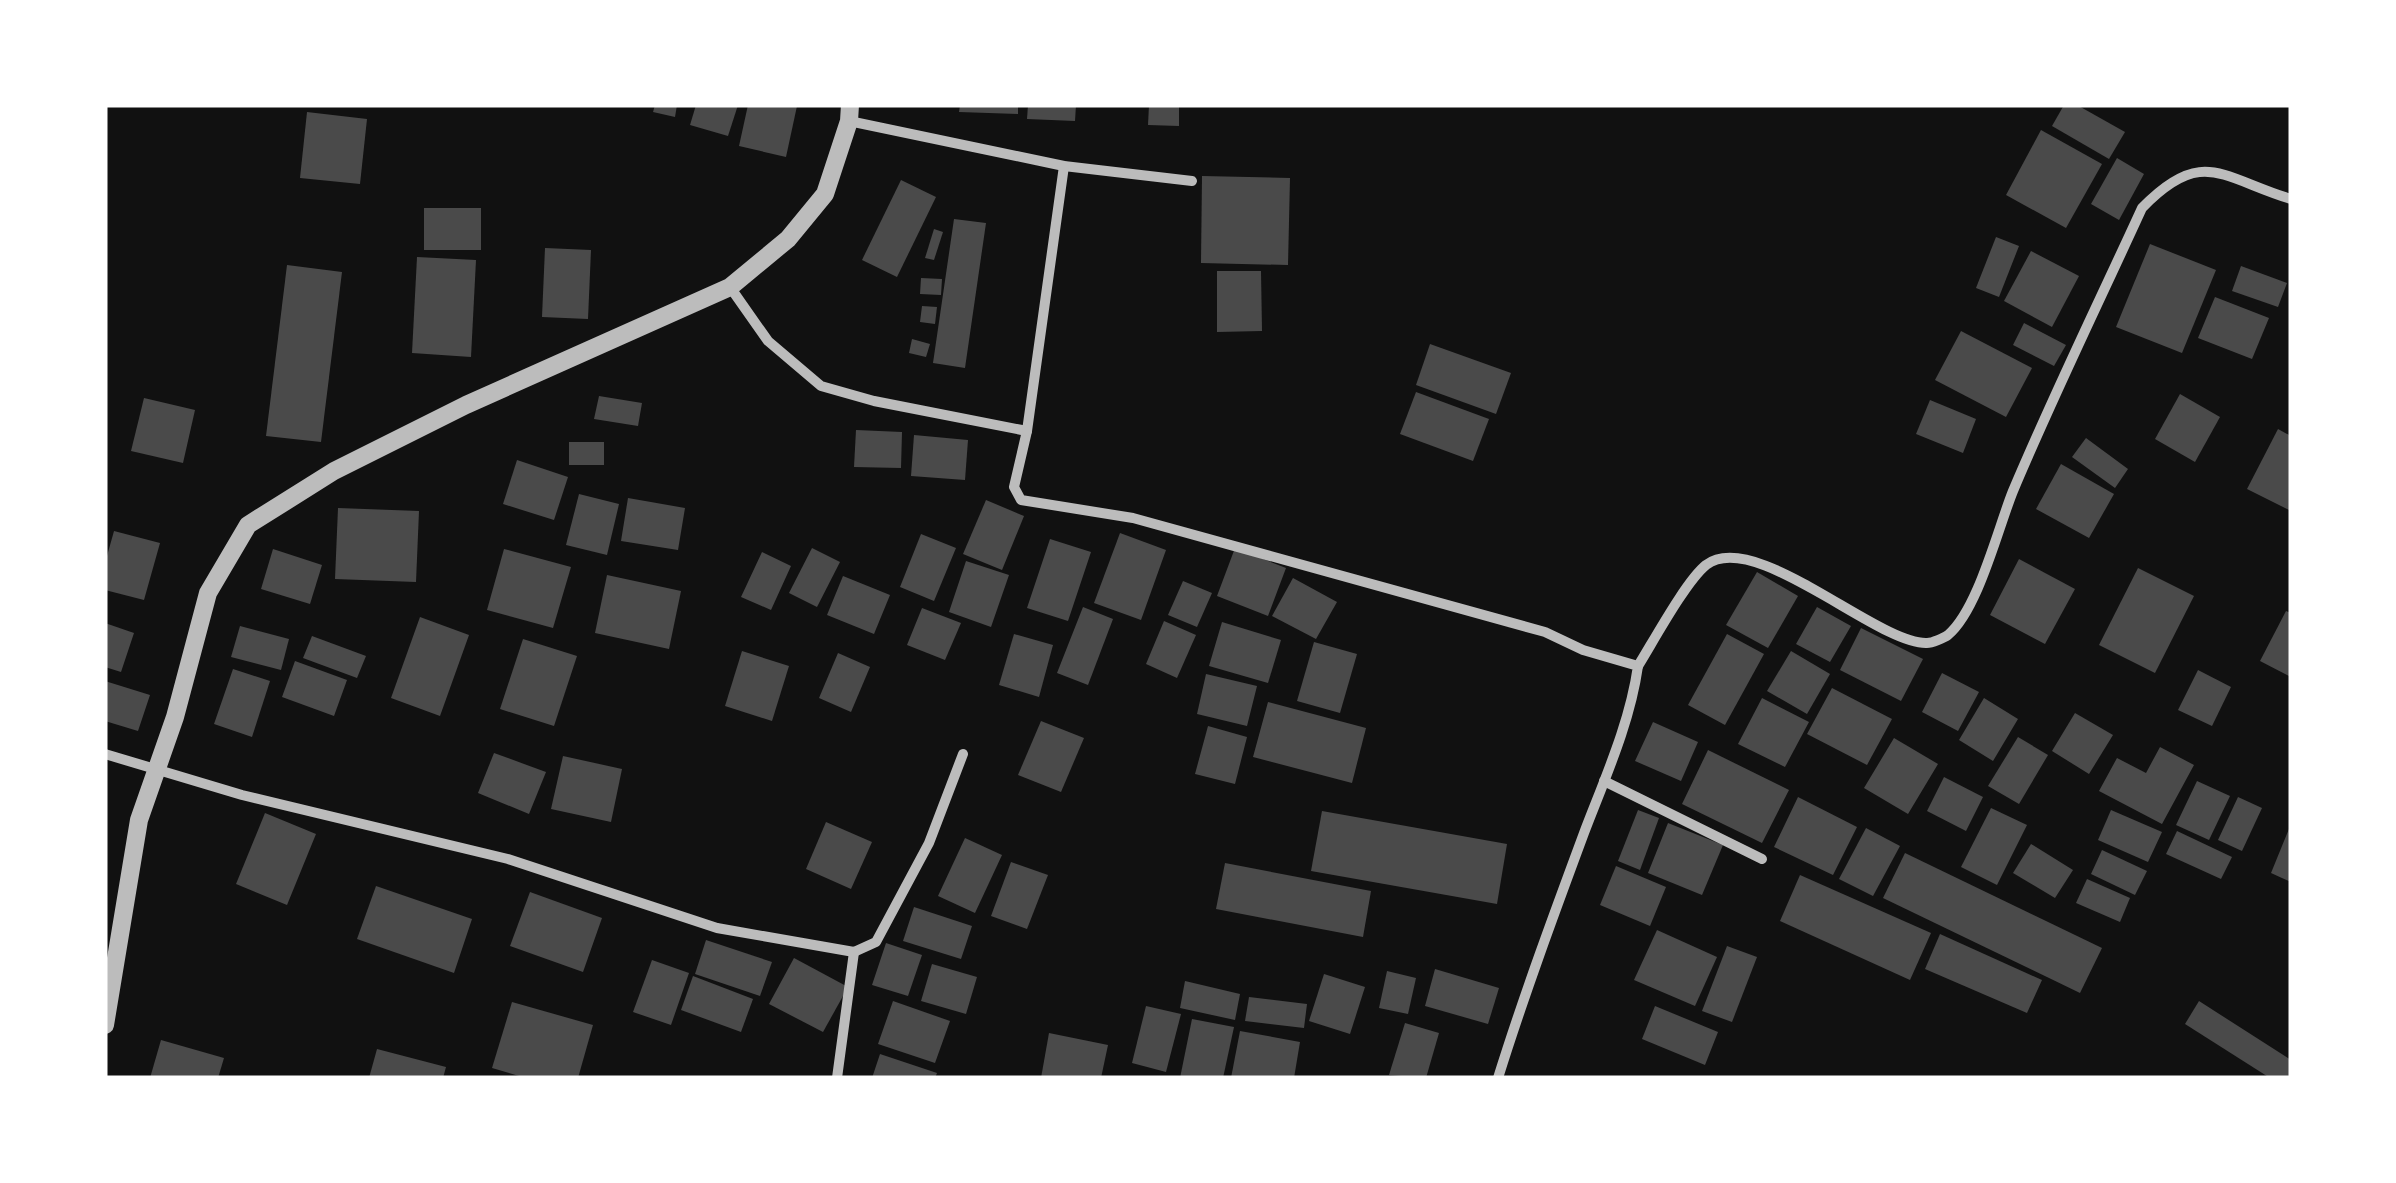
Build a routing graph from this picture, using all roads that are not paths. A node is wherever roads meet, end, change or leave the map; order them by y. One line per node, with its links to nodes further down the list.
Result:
1 (849, 113): 2 (street); 5 (street)
2 (1064, 166): 3 (street); 6 (street)
3 (1192, 181)
4 (2291, 199): 7 (street)
5 (730, 287): 6 (street); 10 (street)
6 (1027, 431): 7 (street)
7 (1638, 666): 11 (street)
8 (105, 754): 10 (street)
9 (963, 754): 13 (street)
10 (158, 768): 13 (street); 14 (street)
11 (1604, 781): 12 (street); 16 (street)
12 (1762, 859)
13 (854, 952): 15 (street)
14 (105, 1025)
15 (837, 1078)
16 (1498, 1078)

